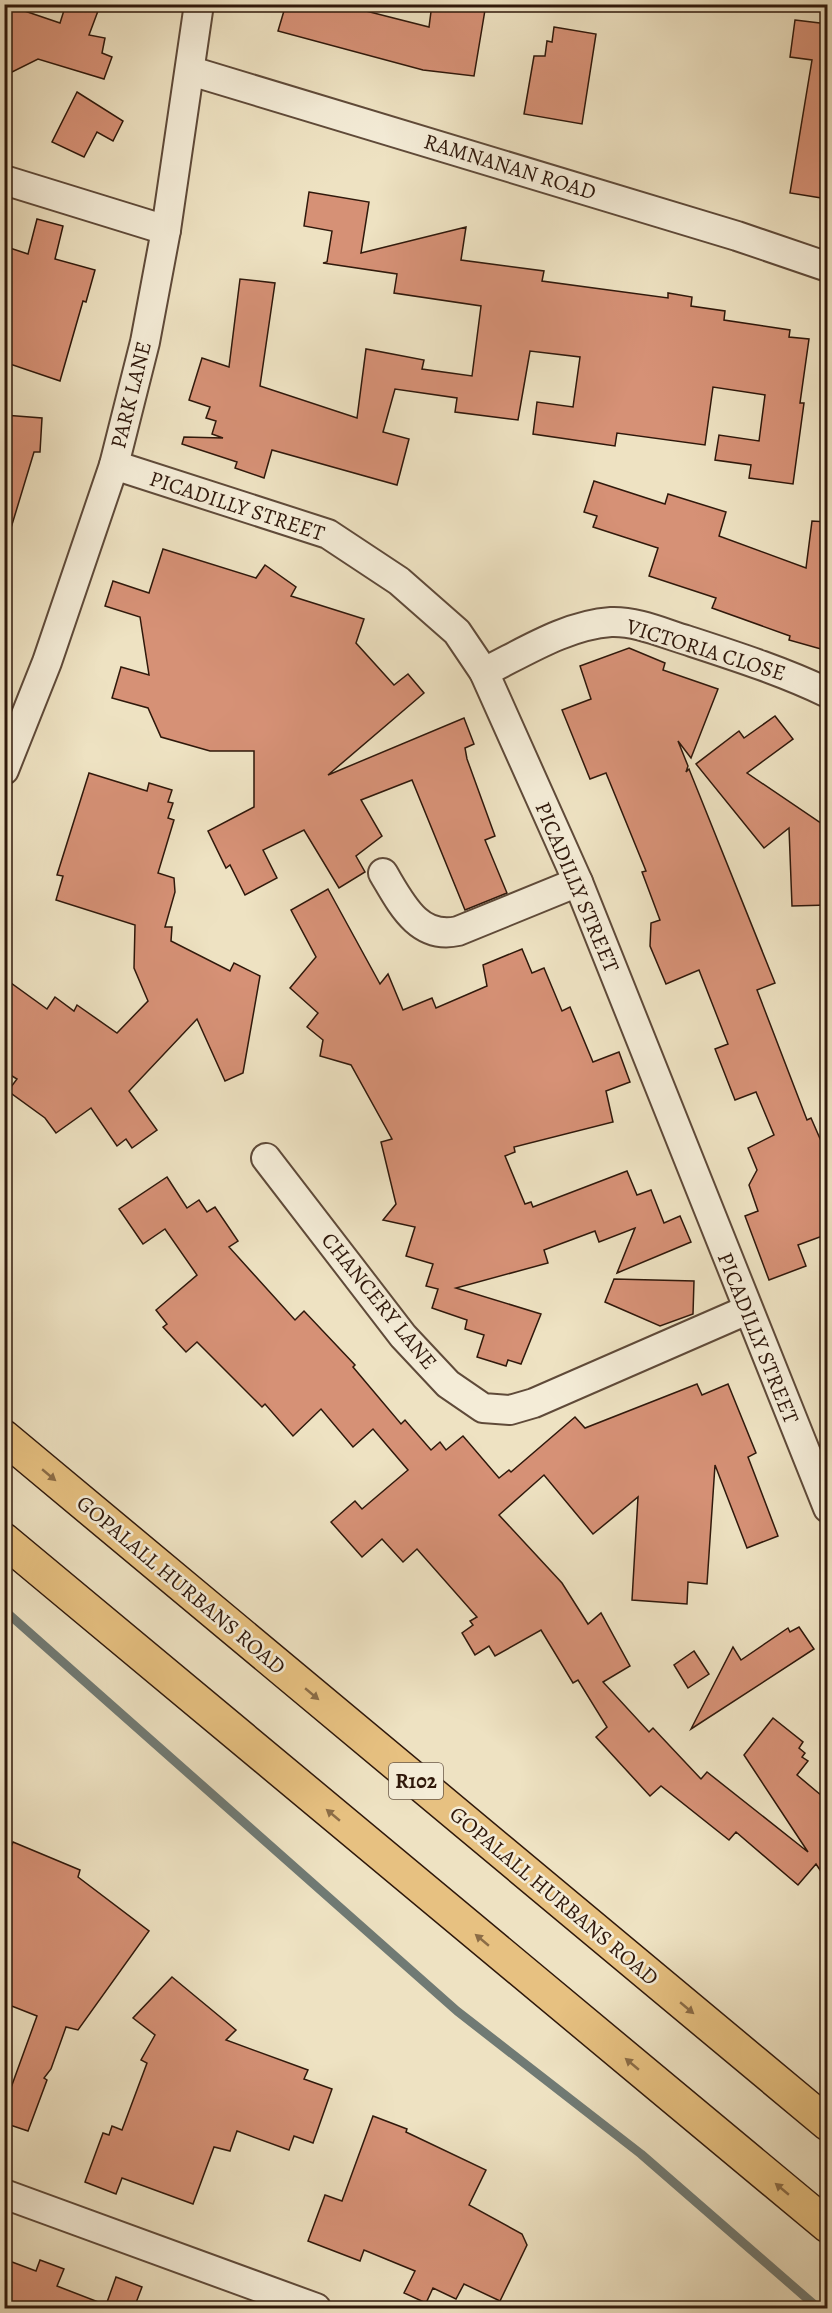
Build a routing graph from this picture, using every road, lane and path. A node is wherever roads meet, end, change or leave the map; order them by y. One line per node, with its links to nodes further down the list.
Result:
1 (199, 4): 2 (street, PARK LANE)
2 (191, 70): 4 (street, PARK LANE); 5 (street, RAMNANAN ROAD)
3 (4, 180): 4 (street)
4 (166, 230): 6 (street, PARK LANE)
5 (828, 267)
6 (114, 465): 7 (street, PICADILLY STREET); 9 (street, PARK LANE)
7 (484, 672): 8 (street, VICTORIA CLOSE); 11 (street, PICADILLY STREET)
8 (828, 693)
9 (4, 770)
10 (383, 873): 11 (street)
11 (578, 882): 13 (street, PICADILLY STREET)
12 (266, 1158): 13 (street, CHANCERY LANE)
13 (747, 1310): 15 (street, PICADILLY STREET)
14 (4, 1437): 17 (main road, GOPALALL HURBANS ROAD / R102, one-way to 17)
15 (828, 1508)
16 (4, 1540): 19 (main road, one-way to 16)
17 (828, 2124)
18 (4, 2194): 20 (street)
19 (828, 2226)
20 (316, 2308)

